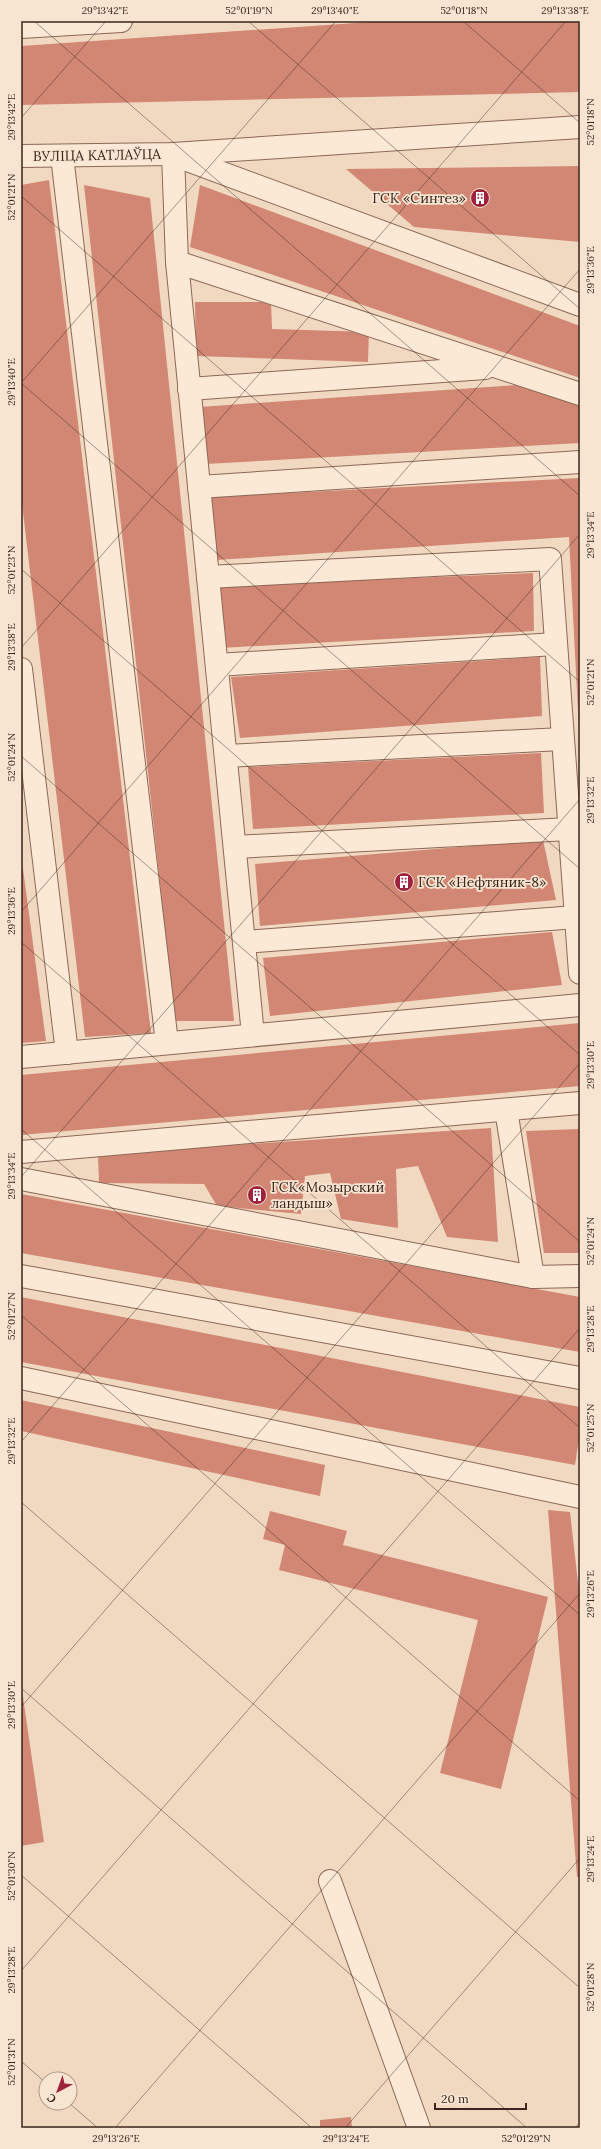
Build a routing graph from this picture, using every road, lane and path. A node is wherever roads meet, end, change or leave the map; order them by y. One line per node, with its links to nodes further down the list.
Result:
1 (121, 21): 2 (street)
2 (21, 27)
3 (580, 127): 4 (street, ВУЛІЦА КАТЛАЎЦА)
4 (172, 154): 6 (street, ВУЛІЦА КАТЛАЎЦА); 7 (street); 8 (street)
5 (21, 156): 6 (street, ВУЛІЦА КАТЛАЎЦА)
6 (62, 156): 27 (street)
7 (177, 262): 9 (street); 10 (street)
8 (580, 305)
9 (497, 367): 10 (street); 11 (street)
10 (190, 389): 13 (street)
11 (580, 394)
12 (580, 462): 13 (street)
13 (199, 487): 14 (street)
14 (208, 576): 15 (street); 16 (street)
15 (556, 644): 16 (street); 18 (street)
16 (217, 665): 19 (street)
17 (21, 669): 28 (street)
18 (562, 739): 19 (street); 20 (street)
19 (226, 756): 21 (street)
20 (569, 829): 21 (street); 22 (street)
21 (234, 847): 23 (street)
22 (576, 917): 23 (street); 24 (street)
23 (244, 942): 26 (street)
24 (580, 973)
25 (580, 1005): 26 (street)
26 (253, 1035): 27 (street)
27 (167, 1043): 28 (street)
28 (67, 1053): 29 (street)
29 (21, 1057)
30 (580, 1104): 31 (street)
31 (506, 1110): 32 (street); 36 (street)
32 (21, 1152)
33 (21, 1179): 36 (street)
34 (21, 1276): 38 (street)
35 (580, 1276): 36 (street)
36 (534, 1277)
37 (21, 1378): 39 (street)
38 (580, 1378)
39 (580, 1497)
40 (330, 1881): 41 (street)
41 (419, 2128)

